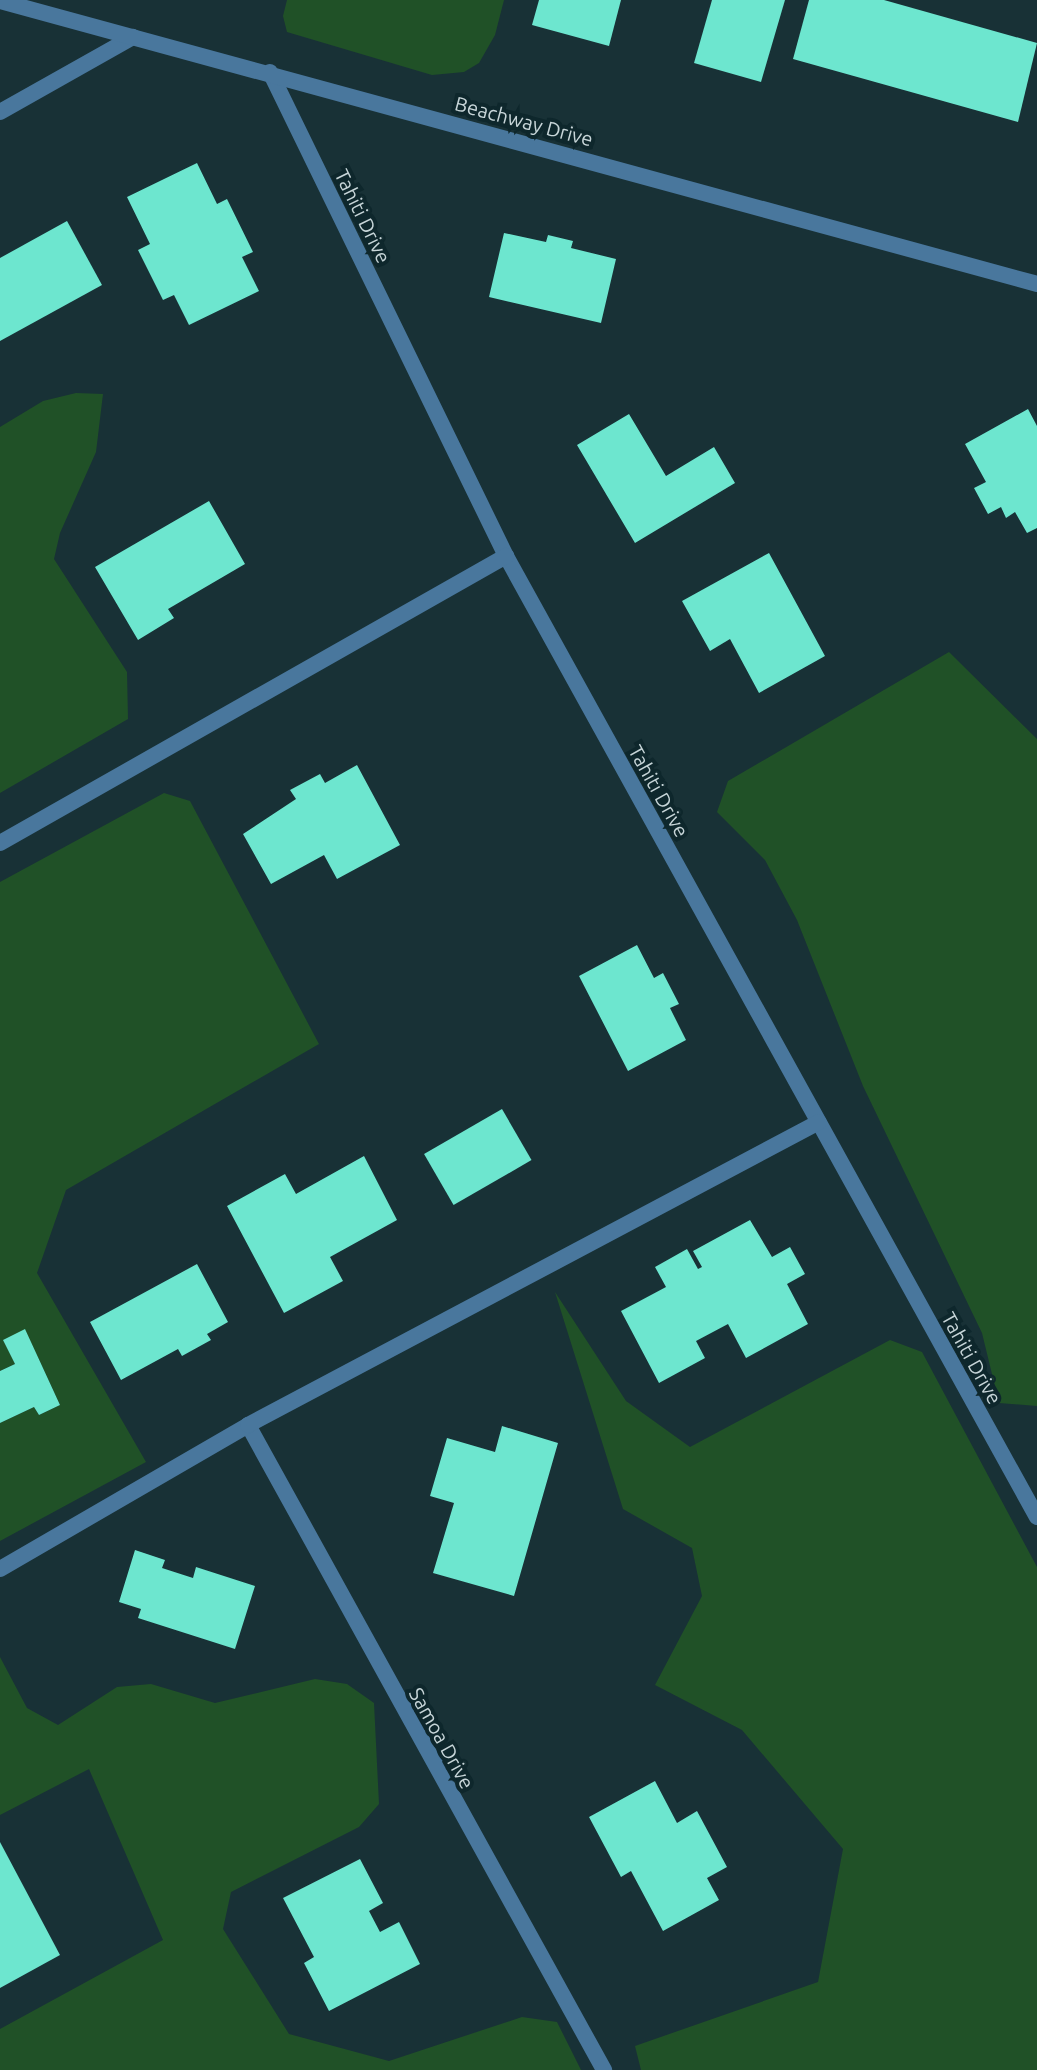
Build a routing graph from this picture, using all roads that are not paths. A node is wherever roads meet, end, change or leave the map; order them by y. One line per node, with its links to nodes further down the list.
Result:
1 (0, 1): 2 (street, Beachway Drive)
2 (133, 37): 3 (street, Beachway Drive); 4 (street)
3 (270, 72): 5 (street, Beachway Drive); 6 (street, Tahiti Drive)
4 (0, 112)
5 (1037, 284)
6 (506, 556): 7 (street); 8 (street, Tahiti Drive)
7 (0, 843)
8 (819, 1122): 9 (street); 10 (street, Tahiti Drive)
9 (248, 1425): 11 (street); 12 (street, Samoa Drive)
10 (1037, 1517)
11 (0, 1569)
12 (604, 2070)

